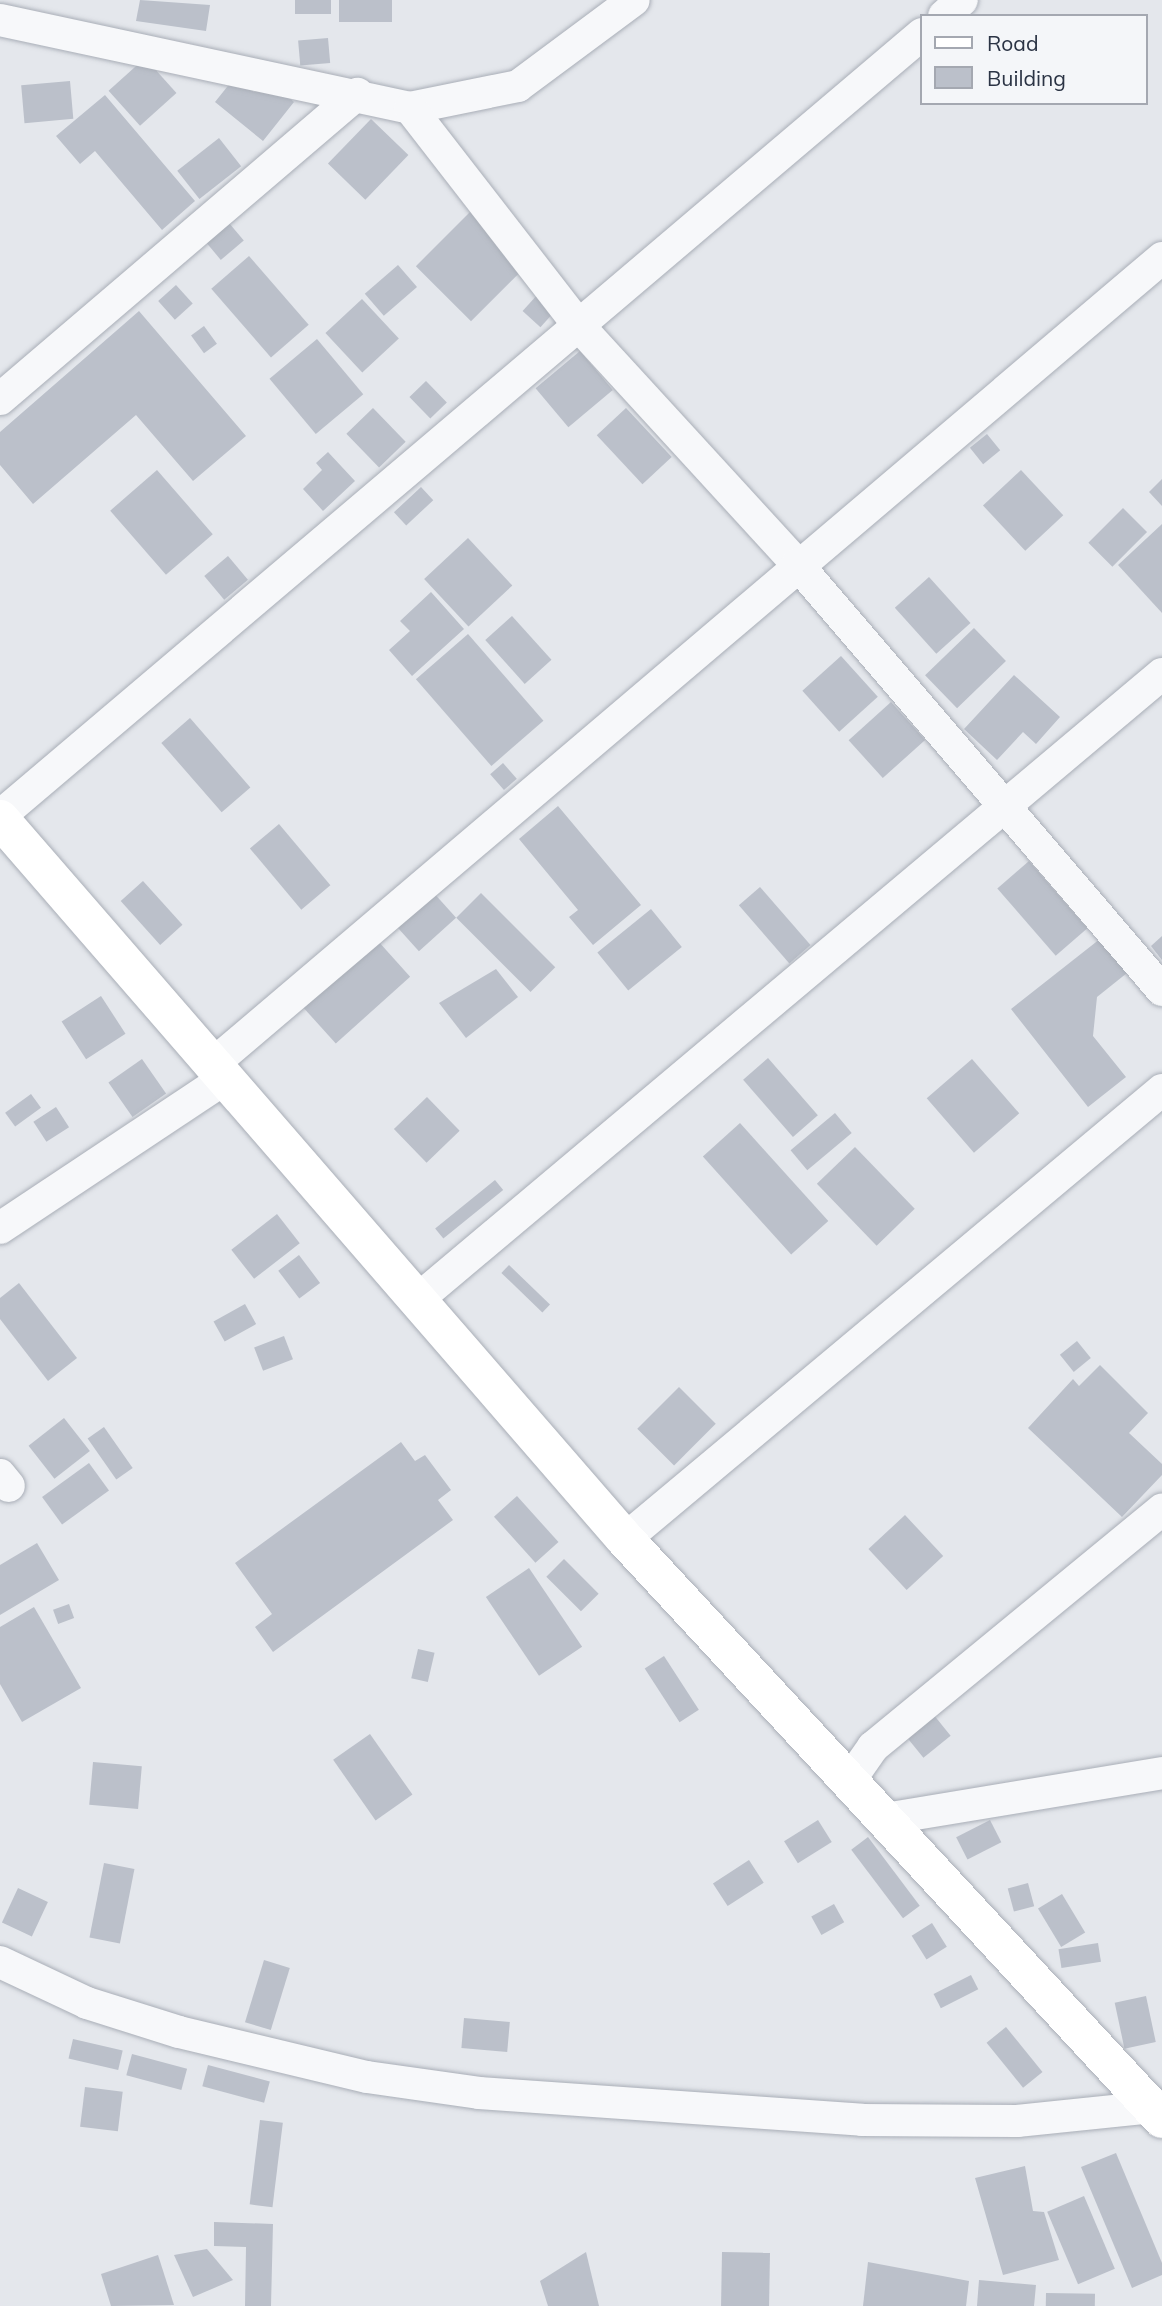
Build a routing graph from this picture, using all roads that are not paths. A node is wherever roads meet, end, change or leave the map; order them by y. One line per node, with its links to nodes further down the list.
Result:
1 (634, 0): 7 (street)
2 (962, 0): 3 (street)
3 (946, 14)
4 (0, 20): 6 (street)
5 (920, 36): 9 (street)
6 (357, 94): 7 (street); 10 (street)
7 (410, 107): 9 (street)
8 (1162, 258): 11 (street)
9 (579, 327): 11 (street); 14 (street)
10 (0, 399)
11 (797, 564): 13 (street); 16 (street)
12 (1162, 674): 13 (street)
13 (1006, 805): 15 (street); 19 (street)
14 (0, 818): 16 (street)
15 (1162, 990)
16 (219, 1071): 18 (street); 19 (street)
17 (1162, 1090): 21 (street)
18 (0, 1228)
19 (416, 1300): 21 (street)
20 (1162, 1510): 23 (street)
21 (625, 1539): 23 (street)
22 (1162, 1773): 24 (street)
23 (850, 1780): 24 (street)
24 (885, 1819): 26 (street)
25 (0, 1962): 26 (street)
26 (1159, 2110)

